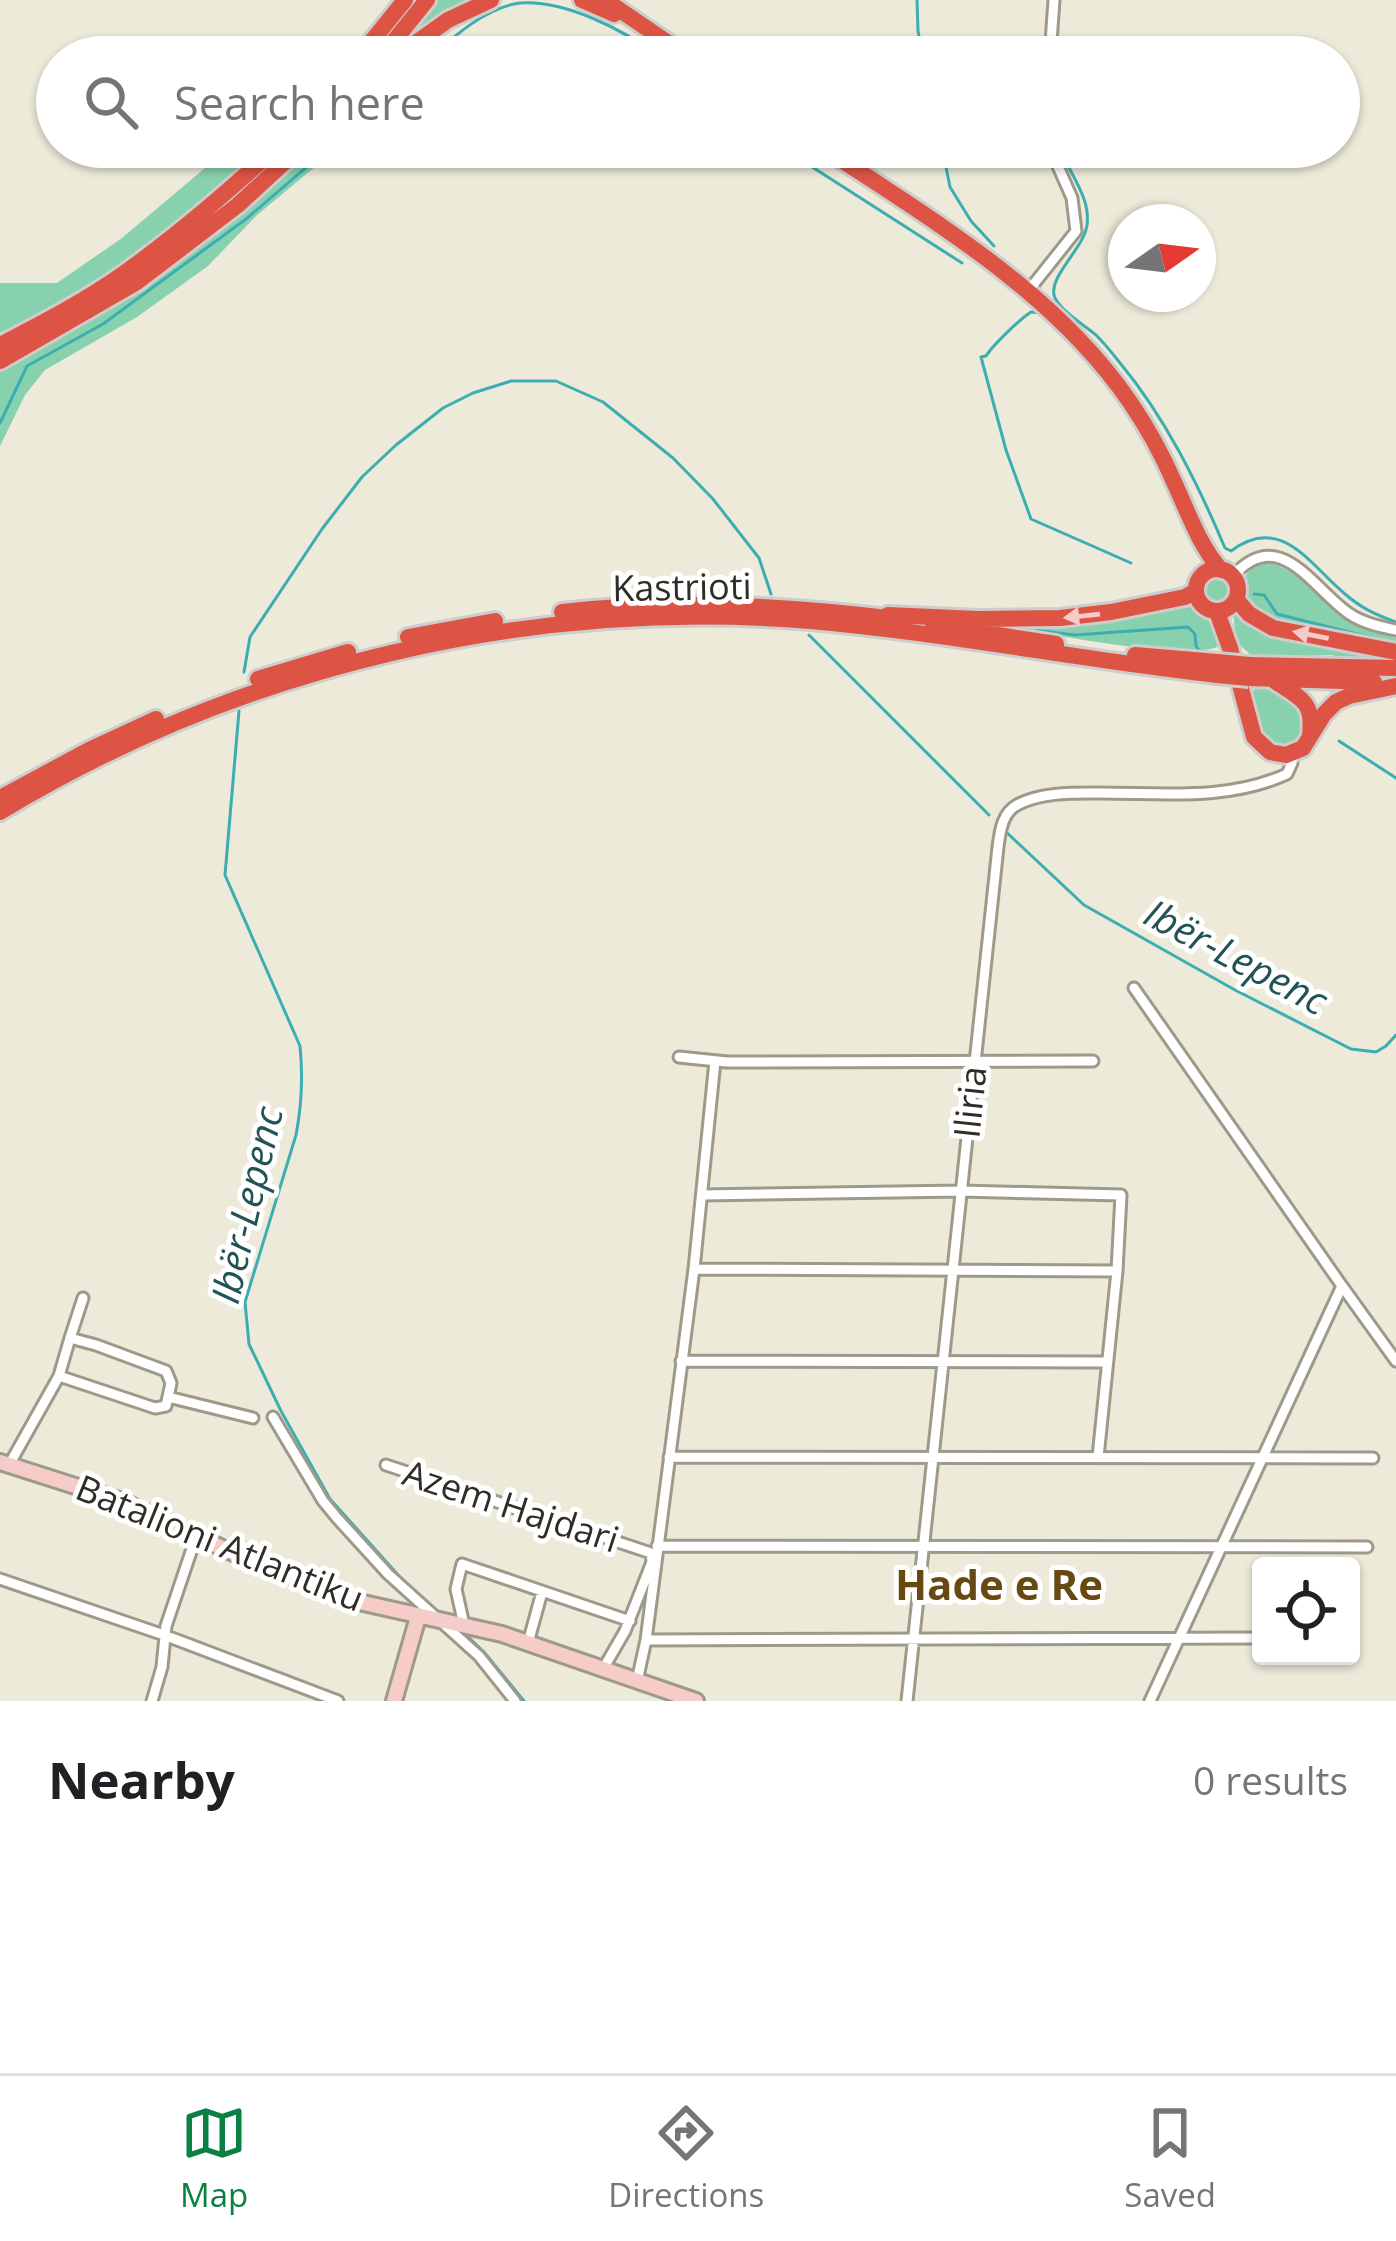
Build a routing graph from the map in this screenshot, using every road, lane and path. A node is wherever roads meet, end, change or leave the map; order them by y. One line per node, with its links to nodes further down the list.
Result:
1 (405, 0): 8 (highway)
2 (427, 0): 9 (highway)
3 (490, 0): 10 (highway)
4 (582, 0): 11 (highway)
5 (605, 0): 11 (highway)
6 (628, 0): 11 (highway)
7 (1054, 0): 12 (street)
8 (376, 36)
9 (398, 36)
10 (426, 36)
11 (659, 36)
12 (1051, 36)
13 (253, 168): 18 (highway)
14 (278, 168): 19 (highway)
15 (852, 168): 17 (highway)
16 (1059, 168): 17 (street)
17 (1029, 290): 20 (highway)
18 (0, 345)
19 (0, 361)
20 (1192, 525): 21 (highway); 22 (highway)
21 (1227, 573): 22 (highway); 23 (highway); 25 (street)
22 (1199, 583): 23 (highway); 24 (highway, one-way to 24)
23 (1228, 606): 26 (highway, one-way to 23); 27 (highway)
24 (855, 614): 27 (highway, Kastrioti); 34 (highway, Kastrioti)
25 (1396, 630)
26 (1396, 652)
27 (1222, 662): 29 (highway, Kastrioti, bridge); 33 (highway); 35 (highway, Kastrioti)
28 (1396, 668): 29 (highway, Kastrioti)
29 (1250, 672): 30 (highway, Kastrioti)
30 (1271, 679): 31 (highway, Kastrioti); 32 (highway)
31 (1396, 684): 32 (highway)
32 (1308, 742): 33 (highway)
33 (1292, 754): 40 (street, Iliria)
34 (5, 794)
35 (0, 812)
36 (1134, 988): 46 (street)
37 (679, 1058): 38 (street)
38 (715, 1061): 40 (street); 42 (street)
39 (1093, 1061): 40 (street)
40 (974, 1062): 41 (street, Iliria)
41 (961, 1191): 42 (street); 44 (street, Iliria); 45 (street)
42 (702, 1195): 43 (street)
43 (694, 1269): 44 (street); 50 (street)
44 (953, 1270): 45 (street); 49 (street, Iliria)
45 (1117, 1271): 52 (street)
46 (1342, 1286): 51 (street); 60 (street)
47 (83, 1298): 48 (street)
48 (70, 1338): 53 (street); 54 (street)
49 (943, 1360): 50 (street); 52 (street); 57 (street, Iliria)
50 (681, 1361): 58 (street)
51 (1396, 1361)
52 (1107, 1362): 59 (street)
53 (59, 1376): 54 (street); 62 (street)
54 (167, 1402): 56 (street)
55 (273, 1417): 72 (street, Batalioni Atlantiku)
56 (253, 1418)
57 (932, 1456): 58 (street); 59 (street); 68 (street, Iliria)
58 (669, 1457): 65 (street)
59 (1097, 1457): 60 (street)
60 (1263, 1457): 61 (street); 66 (street)
61 (1373, 1458)
62 (4, 1464): 64 (street, Batalioni Atlantiku)
63 (386, 1465): 73 (street, Azem Hajdari)
64 (196, 1534): 71 (street, Batalioni Atlantiku); 75 (street)
65 (658, 1546): 68 (street); 79 (street)
66 (1222, 1547): 67 (street); 68 (street); 77 (street)
67 (1367, 1547)
68 (923, 1548): 76 (street, Iliria)
69 (0, 1579): 75 (street)
70 (542, 1592): 73 (street); 74 (street); 80 (street)
71 (418, 1617): 72 (street, Batalioni Atlantiku); 85 (street)
72 (442, 1621): 74 (street, Batalioni Atlantiku); 86 (street)
73 (630, 1621): 81 (street, Azem Hajdari)
74 (464, 1626): 80 (street, Batalioni Atlantiku)
75 (164, 1635): 83 (street); 84 (street)
76 (914, 1638): 77 (street); 79 (street); 88 (street, Iliria)
77 (1178, 1638): 78 (street); 89 (street)
78 (1252, 1638)
79 (646, 1640): 82 (street)
80 (528, 1642): 81 (street, Batalioni Atlantiku)
81 (603, 1669): 82 (street, Batalioni Atlantiku)
82 (637, 1681): 87 (street, Batalioni Atlantiku)
83 (152, 1701)
84 (338, 1701)
85 (394, 1701)
86 (515, 1701)
87 (696, 1701)
88 (907, 1701)
89 (1150, 1701)

